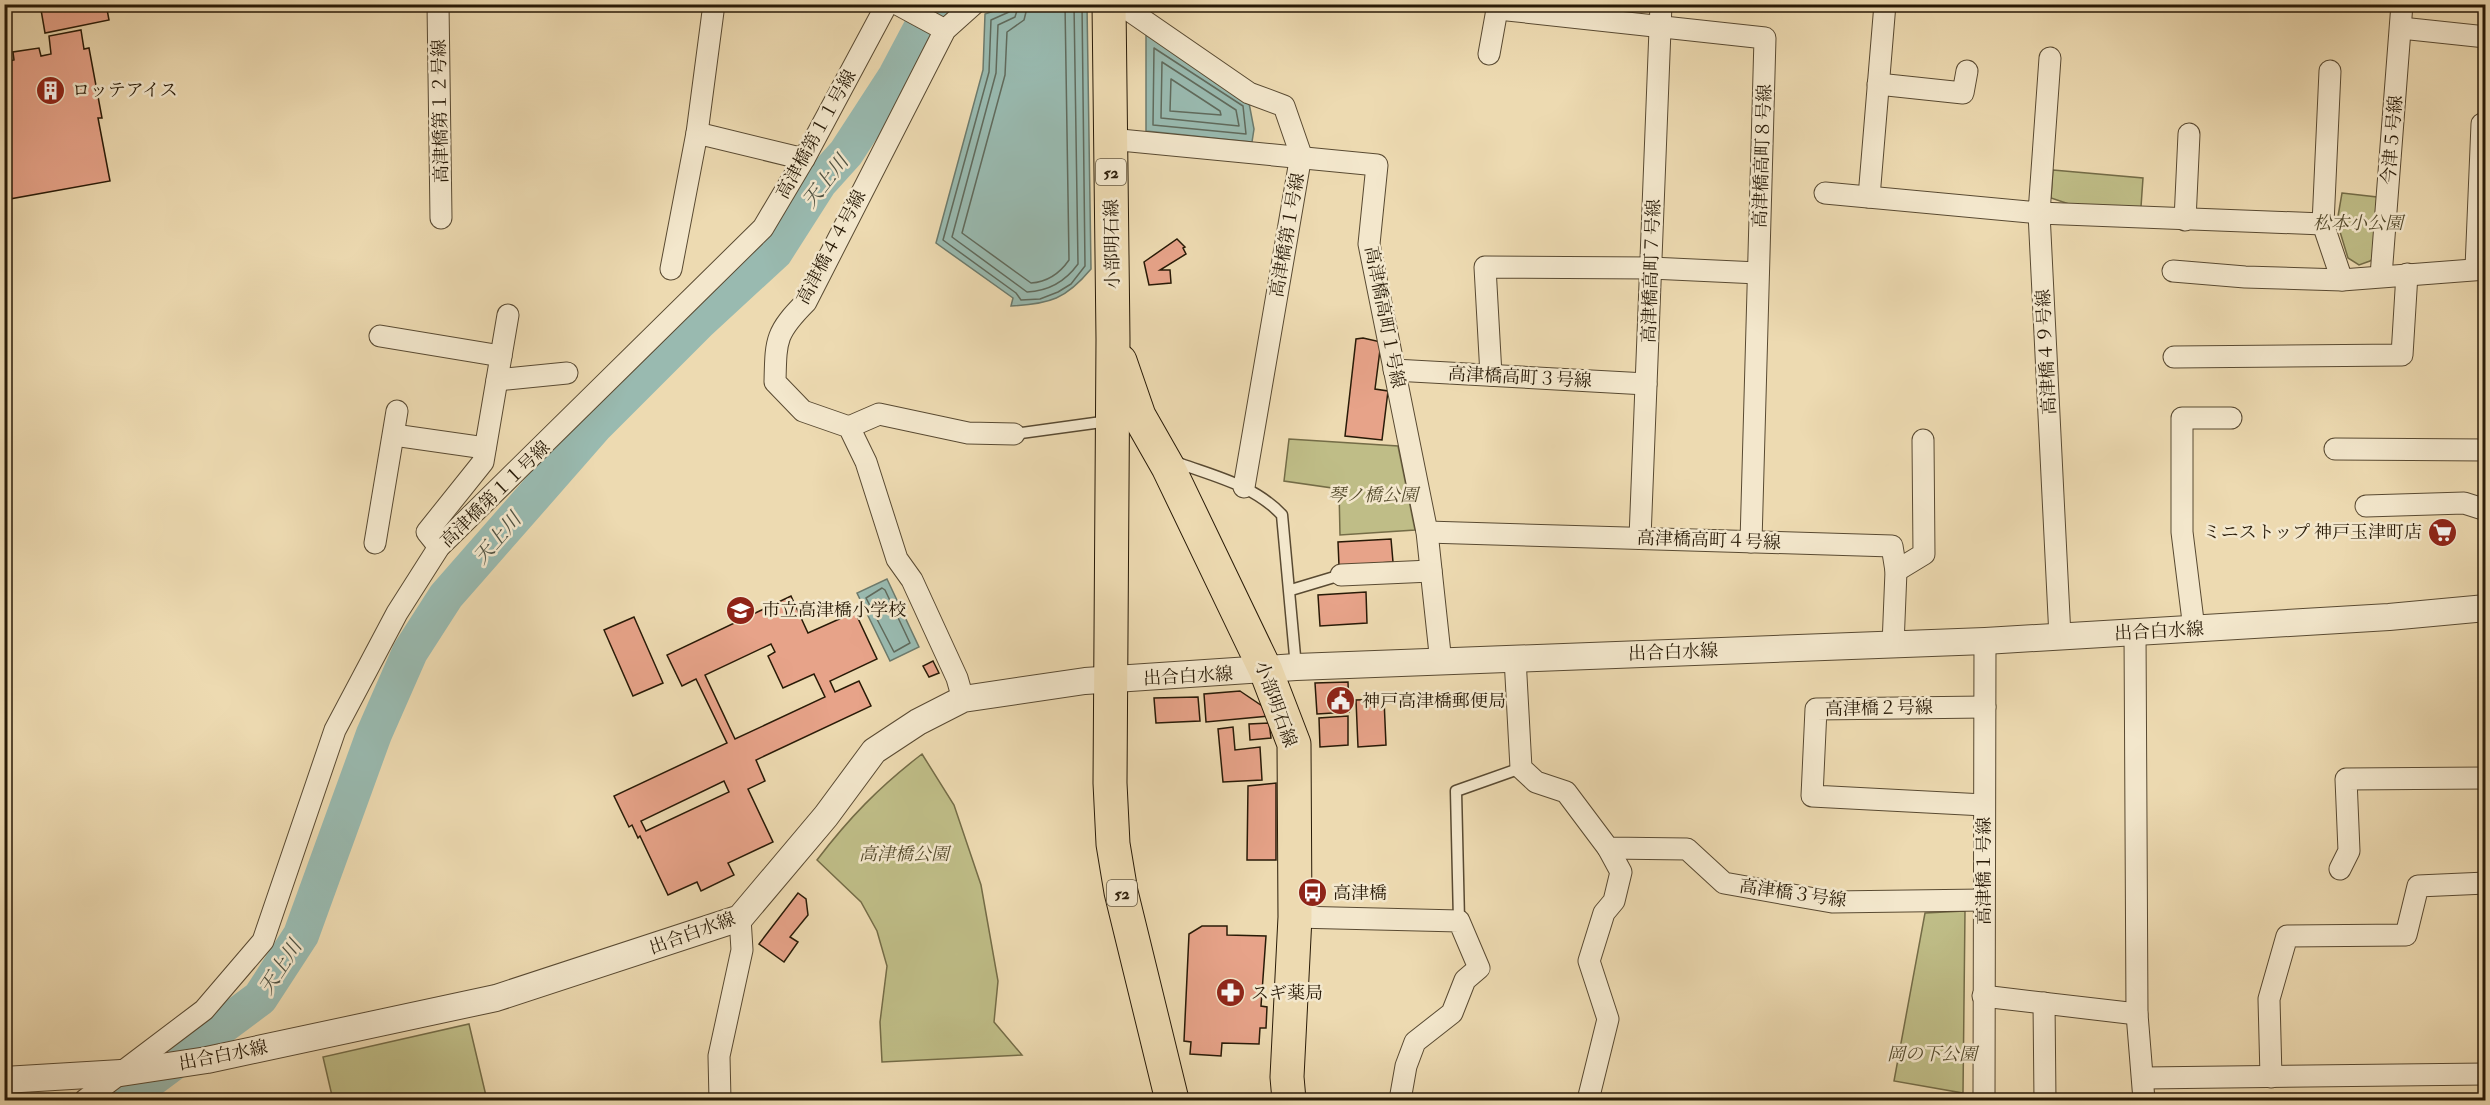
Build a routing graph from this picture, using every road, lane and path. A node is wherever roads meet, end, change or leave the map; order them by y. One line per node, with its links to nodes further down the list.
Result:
1 (438, 4): 30 (street, 高津橋第１２号線)
2 (714, 4): 22 (street)
3 (887, 4): 26 (street, 高津橋第１１号線)
4 (897, 4): 14 (street)
5 (974, 4): 14 (street, 高津橋４４号線)
6 (1109, 4): 24 (main road, 小部明石線 / 52)
7 (1120, 4): 25 (street, 高津橋第１号線)
8 (1661, 4): 12 (street, 高津橋高町７号線)
9 (1885, 4): 20 (street)
10 (2402, 4): 13 (street, 今津５号線)
11 (1498, 7): 12 (street, 高津橋高町８号線); 16 (street)
12 (1661, 26): 33 (street, 高津橋高町７号線); 37 (street, 高津橋高町８号線)
13 (2401, 28): 15 (street); 39 (street, 今津５号線)
14 (945, 30): 54 (street, 高津橋４４号線)
15 (2486, 37)
16 (1489, 54)
17 (2050, 58): 29 (street, 高津橋４９号線)
18 (1967, 70): 20 (street)
19 (2330, 71): 32 (street)
20 (1878, 84): 28 (street)
21 (2482, 124): 34 (street)
22 (697, 133): 26 (street); 35 (street)
23 (2189, 134): 31 (street)
24 (1110, 139): 25 (street, 高津橋高町１号線); 43 (main road, 小部明石線 / 52)
25 (1301, 155): 46 (street, 高津橋高町１号線); 62 (street, 高津橋第１号線)
26 (804, 159): 69 (street, 高津橋第１１号線)
27 (1825, 193): 28 (street)
28 (1869, 197): 29 (street)
29 (2039, 213): 31 (street); 77 (street, 高津橋４９号線)
30 (441, 218)
31 (2185, 220): 32 (street)
32 (2323, 224): 40 (street)
33 (1651, 268): 37 (street); 48 (street); 50 (street, 高津橋高町７号線)
34 (2481, 268): 38 (street)
35 (671, 270)
36 (2173, 271): 40 (street)
37 (1758, 273): 67 (street, 高津橋高町８号線)
38 (2408, 274): 39 (street); 45 (street)
39 (2381, 276): 40 (street)
40 (2342, 279)
41 (508, 315): 44 (street)
42 (380, 336): 44 (street)
43 (1113, 339): 53 (main road, 小部明石線 / 52); 61 (main road, 小部明石線 / 52)
44 (501, 356): 49 (street)
45 (2174, 357)
46 (1394, 370): 48 (street, 高津橋高町３号線); 65 (street, 高津橋高町１号線)
47 (567, 373): 49 (street)
48 (1491, 375): 50 (street, 高津橋高町３号線)
49 (497, 380): 58 (street)
50 (1646, 384): 66 (street, 高津橋高町７号線)
51 (397, 411): 56 (street)
52 (2231, 418): 75 (street)
53 (1112, 420): 55 (lane); 83 (main road, 小部明石線 / 52)
54 (849, 427): 55 (street); 84 (street)
55 (1014, 434)
56 (394, 435): 58 (street); 68 (street)
57 (1923, 440): 71 (street)
58 (485, 448): 69 (street)
59 (2335, 449): 60 (street)
60 (2486, 450)
61 (1168, 467): 62 (lane); 82 (main road, 小部明石線 / 52)
62 (1244, 487): 73 (lane)
63 (2366, 506): 64 (street)
64 (2486, 510)
65 (1427, 532): 66 (street, 高津橋高町４号線); 70 (street, 高津橋高町１号線)
66 (1640, 538): 67 (street, 高津橋高町４号線)
67 (1751, 542): 71 (street, 高津橋高町４号線)
68 (375, 543)
69 (439, 547): 99 (street, 高津橋第１１号線)
70 (1431, 571): 72 (street); 81 (street, 高津橋高町１号線)
71 (1896, 571): 79 (street, 高津橋高町４号線)
72 (1341, 575): 73 (lane)
73 (1291, 590): 82 (lane)
74 (2486, 608): 75 (street, 出合白水線)
75 (2194, 629): 76 (street, 出合白水線)
76 (2135, 632): 77 (street, 出合白水線); 98 (street)
77 (2060, 637): 78 (street, 出合白水線)
78 (1985, 641): 79 (street, 出合白水線); 85 (street, 高津橋１号線)
79 (1893, 645): 80 (street, 出合白水線)
80 (1515, 658): 81 (street, 出合白水線); 86 (street)
81 (1442, 663): 82 (street, 出合白水線)
82 (1281, 669): 83 (street, 出合白水線); 93 (main road, 小部明石線 / 52)
83 (1111, 680): 84 (street, 出合白水線); 106 (main road, 小部明石線 / 52)
84 (963, 699): 94 (street, 出合白水線)
85 (1985, 707): 88 (street, 高津橋１号線); 88 (street, 高津橋２号線)
86 (1521, 768): 89 (street); 95 (lane)
87 (2486, 778): 90 (street)
88 (1984, 805): 92 (street, 高津橋１号線)
89 (1608, 848): 92 (street, 高津橋３号線); 109 (street)
90 (2340, 869)
91 (2486, 883): 101 (street)
92 (1983, 900): 96 (street, 高津橋１号線)
93 (1295, 917): 95 (street); 107 (main road, 小部明石線 / 52)
94 (740, 918): 99 (street, 出合白水線); 105 (street)
95 (1459, 921): 108 (street)
96 (1983, 996): 97 (street); 110 (street, 高津橋１号線)
97 (2044, 1003): 98 (street); 111 (street)
98 (2137, 1014): 102 (street)
99 (121, 1073): 103 (street, 出合白水線); 104 (street, 高津橋第１１号線)
100 (2486, 1074): 101 (street)
101 (2271, 1077): 102 (street)
102 (2144, 1078): 112 (street)
103 (4, 1080)
104 (85, 1101)
105 (720, 1101)
106 (1172, 1101)
107 (1289, 1101)
108 (1400, 1101)
109 (1588, 1101)
110 (1984, 1101)
111 (2045, 1101)
112 (2144, 1101)

